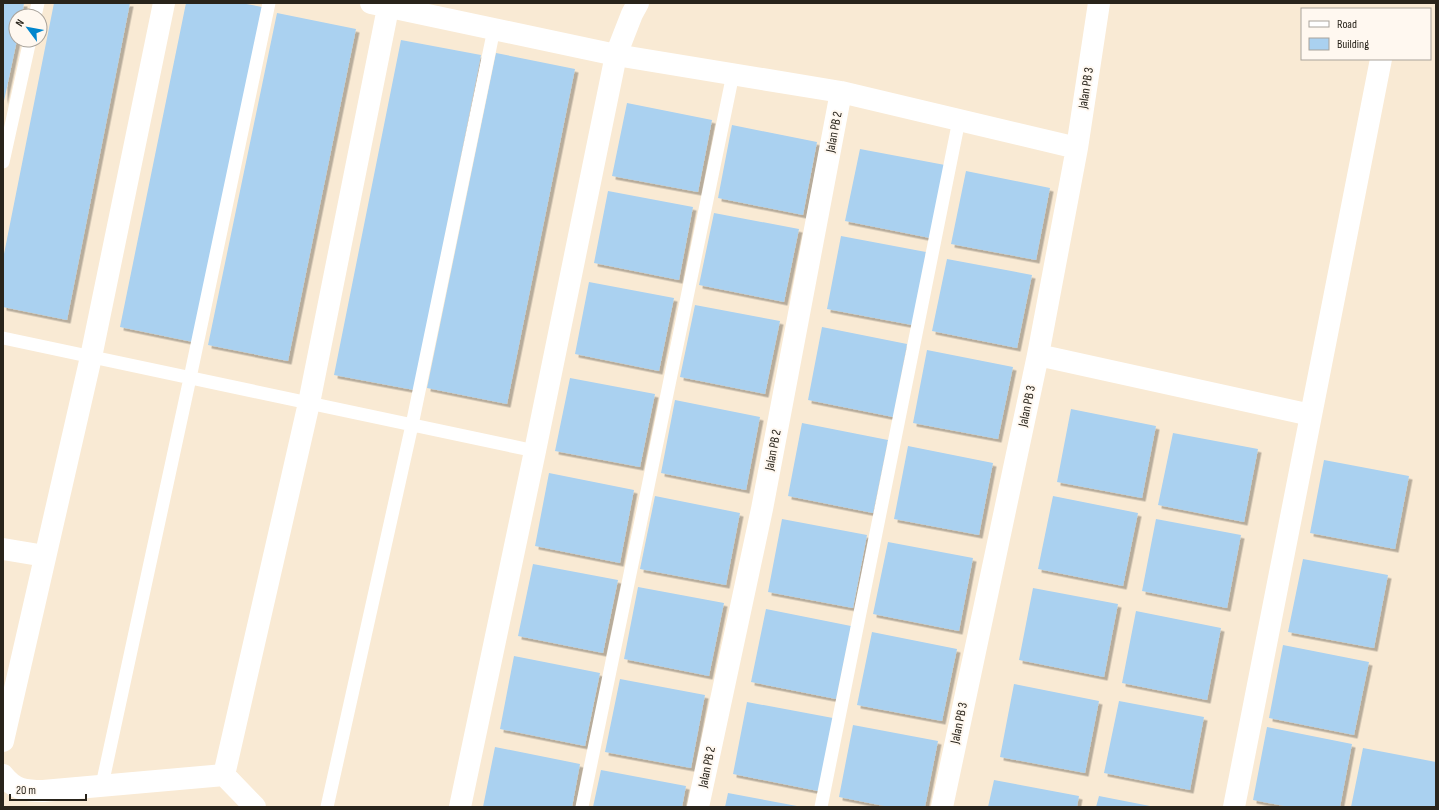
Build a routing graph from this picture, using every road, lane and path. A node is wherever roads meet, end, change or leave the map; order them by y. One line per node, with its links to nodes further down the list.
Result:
1 (164, 3): 17 (street)
2 (269, 3): 18 (lane)
3 (638, 3): 8 (street)
4 (1099, 3): 13 (street, Jalan PB 3)
5 (383, 4): 6 (street); 19 (street)
6 (494, 30): 8 (street); 21 (lane)
7 (28, 48): 14 (lane)
8 (616, 55): 10 (street); 22 (street)
9 (1381, 60): 20 (street)
10 (733, 74): 11 (street); 32 (lane)
11 (841, 92): 12 (street); 33 (street, Jalan PB 2)
12 (959, 120): 13 (street); 34 (lane)
13 (1076, 148): 16 (street, Jalan PB 3)
14 (3, 162)
15 (3, 338): 17 (lane)
16 (1038, 355): 20 (street); 35 (street, Jalan PB 3)
17 (91, 357): 18 (lane); 24 (street)
18 (190, 378): 19 (lane); 28 (lane)
19 (308, 403): 21 (lane); 27 (street)
20 (1311, 415): 36 (street)
21 (412, 425): 22 (lane); 30 (lane)
22 (535, 451): 31 (street)
23 (3, 549): 24 (street)
24 (45, 556): 25 (street)
25 (3, 742)
26 (3, 775): 28 (street)
27 (224, 775): 28 (street); 29 (street)
28 (102, 785)
29 (255, 807)
30 (327, 807)
31 (460, 807)
32 (582, 807)
33 (698, 807)
34 (822, 807)
35 (942, 807)
36 (1234, 807)

